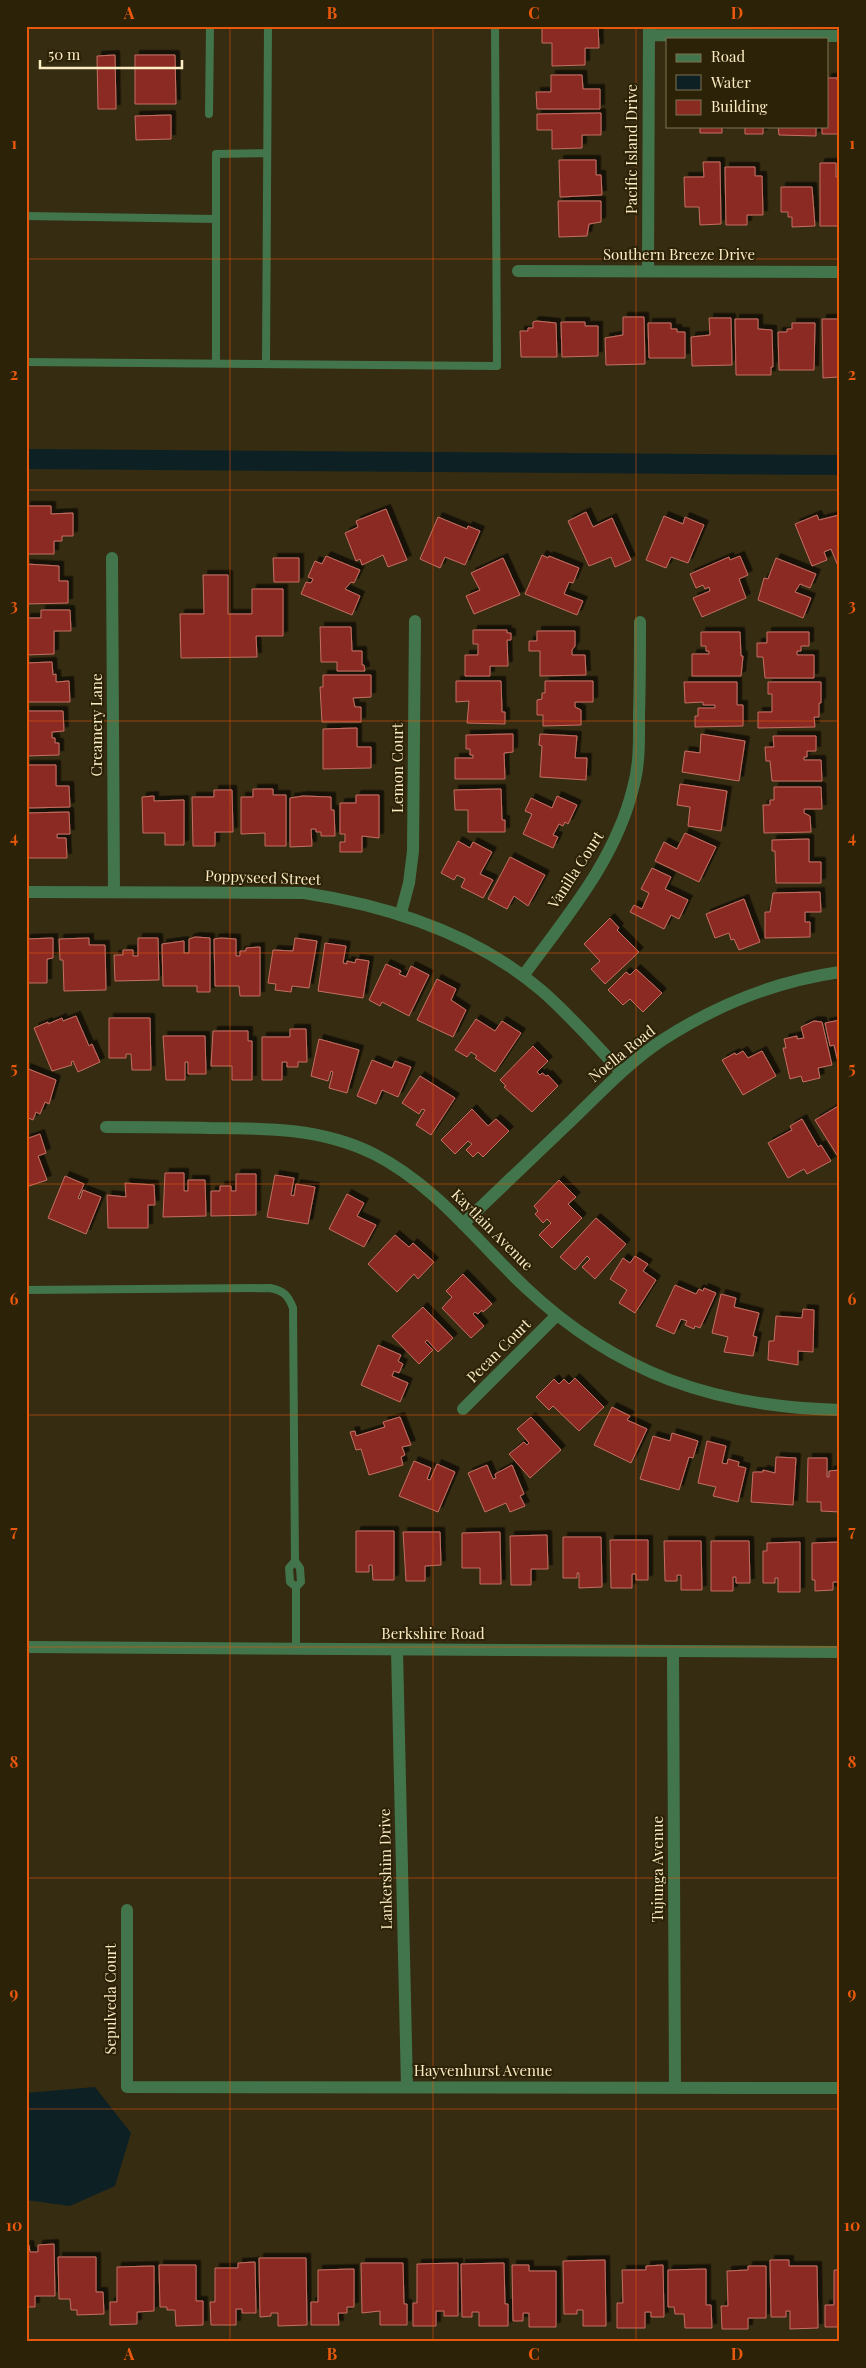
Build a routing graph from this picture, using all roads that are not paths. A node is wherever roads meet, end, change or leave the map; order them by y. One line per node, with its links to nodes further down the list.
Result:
1 (210, 26): 6 (lane)
2 (268, 26): 7 (lane)
3 (495, 26): 15 (lane)
4 (649, 30): 5 (street); 11 (street, Pacific Island Drive)
5 (840, 36)
6 (209, 114)
7 (268, 153): 9 (lane); 15 (lane)
8 (26, 216): 9 (lane)
9 (216, 219): 14 (lane)
10 (518, 270): 11 (street, Southern Breeze Drive)
11 (648, 271): 12 (street, Southern Breeze Drive)
12 (840, 272)
13 (26, 362): 14 (lane)
14 (216, 362): 15 (lane)
15 (266, 363)
16 (112, 558): 20 (street, Creamery Lane)
17 (415, 621): 21 (street, Lemon Court)
18 (640, 622): 23 (street, Vanilla Court)
19 (26, 892): 20 (street, Poppyseed Street)
20 (114, 892): 21 (street, Poppyseed Street)
21 (401, 913): 23 (street, Poppyseed Street)
22 (840, 972): 24 (street, Noella Road)
23 (523, 976): 24 (street, Poppyseed Street)
24 (621, 1072): 26 (street, Noella Road)
25 (106, 1127): 26 (street, Kaytlain Avenue)
26 (463, 1224): 28 (street, Kaytlain Avenue)
27 (26, 1290): 32 (lane)
28 (557, 1315): 29 (street, Pecan Court); 30 (street, Kaytlain Avenue)
29 (463, 1409)
30 (840, 1410)
31 (26, 1647): 32 (street, Berkshire Road)
32 (296, 1650): 33 (street, Berkshire Road)
33 (397, 1650): 34 (street, Berkshire Road); 38 (street, Lankershim Drive)
34 (673, 1651): 35 (street, Berkshire Road); 39 (street, Tujunga Avenue)
35 (840, 1652)
36 (127, 1910): 37 (street, Sepulveda Court)
37 (127, 2087): 38 (street, Hayvenhurst Avenue)
38 (407, 2087): 39 (street, Hayvenhurst Avenue)
39 (674, 2088): 40 (street, Hayvenhurst Avenue)
40 (840, 2088)

